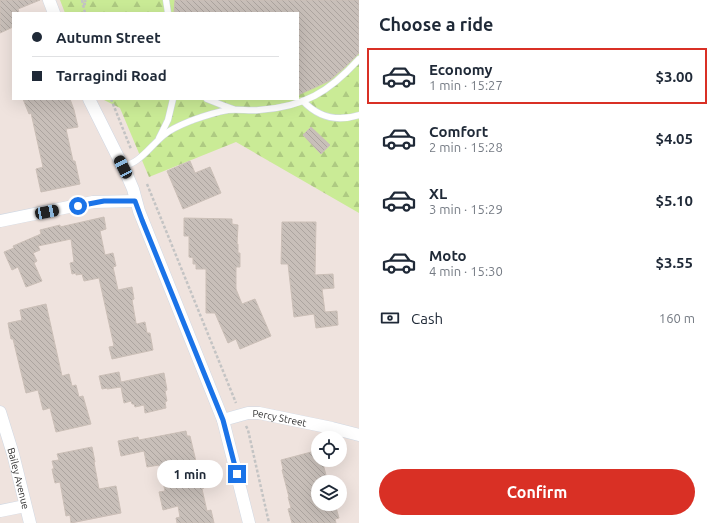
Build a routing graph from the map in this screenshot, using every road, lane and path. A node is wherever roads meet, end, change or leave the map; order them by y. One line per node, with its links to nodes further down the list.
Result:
1 (49, 0): 4 (street)
2 (84, 0): 5 (path)
3 (166, 0): 6 (lane)
4 (54, 12)
5 (86, 12)
6 (168, 12)
7 (359, 59): 12 (lane)
8 (90, 100): 17 (street)
9 (111, 100): 16 (path)
10 (173, 100): 15 (lane)
11 (210, 100): 13 (lane)
12 (303, 101): 13 (lane); 14 (lane)
13 (240, 110): 15 (lane)
14 (359, 115)
15 (157, 141): 16 (lane)
16 (136, 161): 17 (lane)
17 (123, 167): 19 (street)
18 (147, 184): 21 (path)
19 (135, 201): 20 (street); 23 (street)
20 (0, 221)
21 (235, 400)
22 (0, 412): 26 (street, Bailey Avenue)
23 (223, 420): 25 (street, Percy Street); 29 (street)
24 (248, 430): 30 (path)
25 (359, 435)
26 (25, 506): 27 (street); 28 (street, Bailey Avenue)
27 (0, 511)
28 (30, 523)
29 (249, 523)
30 (269, 523)

